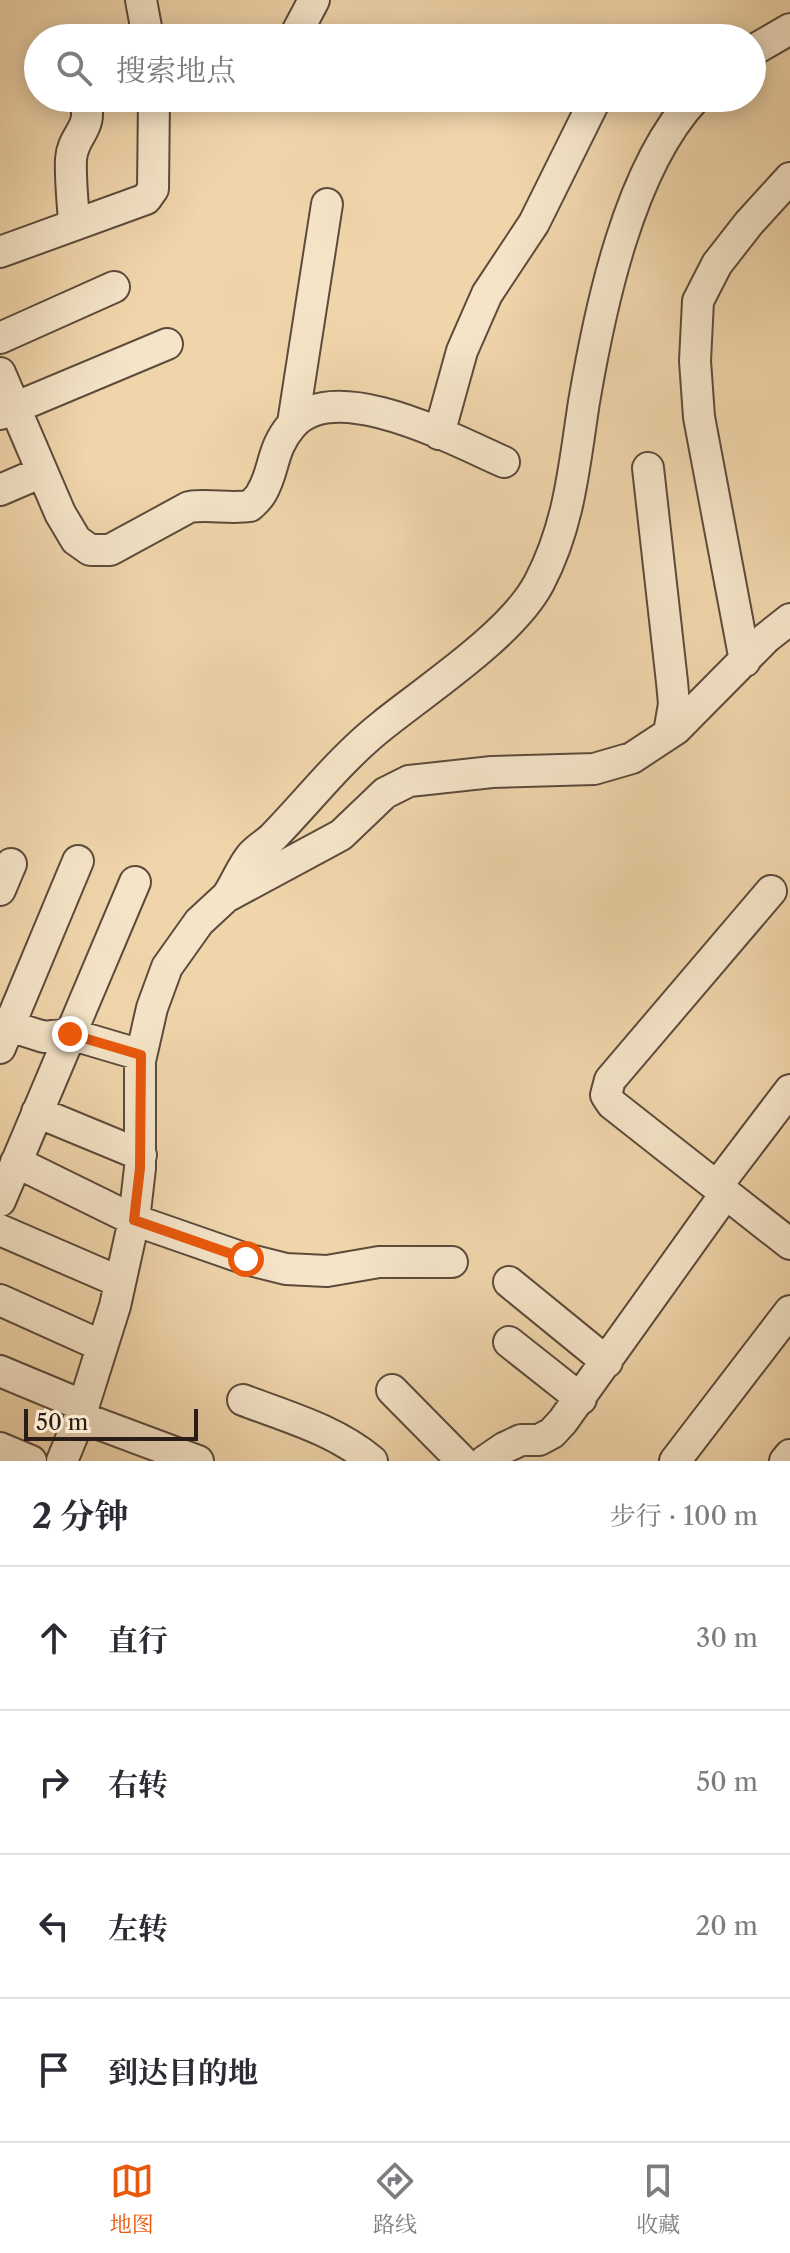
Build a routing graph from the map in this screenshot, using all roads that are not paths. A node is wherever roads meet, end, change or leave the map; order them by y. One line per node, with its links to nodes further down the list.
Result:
1 (141, 0): 3 (street)
2 (314, 0): 4 (street)
3 (145, 24)
4 (301, 24)
5 (790, 29): 6 (street)
6 (766, 43)
7 (87, 112): 13 (street)
8 (154, 112): 13 (street)
9 (589, 112): 21 (street)
10 (683, 112): 32 (street)
11 (790, 178): 27 (street)
12 (327, 204): 20 (street)
13 (74, 224): 14 (street)
14 (0, 252)
15 (114, 287): 16 (street)
16 (0, 338)
17 (167, 344): 19 (street)
18 (0, 373): 19 (street)
19 (7, 411): 24 (street)
20 (293, 423): 21 (street); 24 (street)
21 (439, 434): 22 (street)
22 (504, 462)
23 (648, 468): 28 (street)
24 (42, 472): 25 (street)
25 (0, 490)
26 (790, 619): 27 (street)
27 (745, 661): 28 (street)
28 (669, 733): 32 (street)
29 (78, 861): 33 (street)
30 (135, 882): 34 (street)
31 (771, 891): 40 (street)
32 (226, 897): 35 (street)
33 (3, 1033): 34 (street)
34 (70, 1034): 35 (street); 37 (street)
35 (141, 1055): 38 (street)
36 (790, 1090): 40 (street)
37 (37, 1112): 38 (street); 39 (street)
38 (141, 1155): 42 (street)
39 (16, 1162): 41 (street); 42 (street)
40 (721, 1190): 44 (street); 52 (street)
41 (0, 1201)
42 (134, 1220): 45 (street); 46 (street)
43 (0, 1230): 46 (street)
44 (790, 1244)
45 (452, 1262)
46 (120, 1282): 51 (street)
47 (509, 1282): 52 (street)
48 (0, 1300): 51 (street)
49 (790, 1311): 66 (street)
50 (509, 1342): 55 (street)
51 (102, 1346): 57 (street)
52 (607, 1362): 55 (street)
53 (0, 1371): 57 (street)
54 (392, 1390): 64 (street)
55 (581, 1399): 65 (street)
56 (243, 1400): 63 (street)
57 (82, 1412): 61 (street); 62 (street)
58 (0, 1448): 60 (street)
59 (790, 1455): 67 (street)
60 (31, 1461)
61 (62, 1461)
62 (198, 1461)
63 (372, 1461)
64 (462, 1461)
65 (485, 1461)
66 (675, 1461)
67 (785, 1461)

